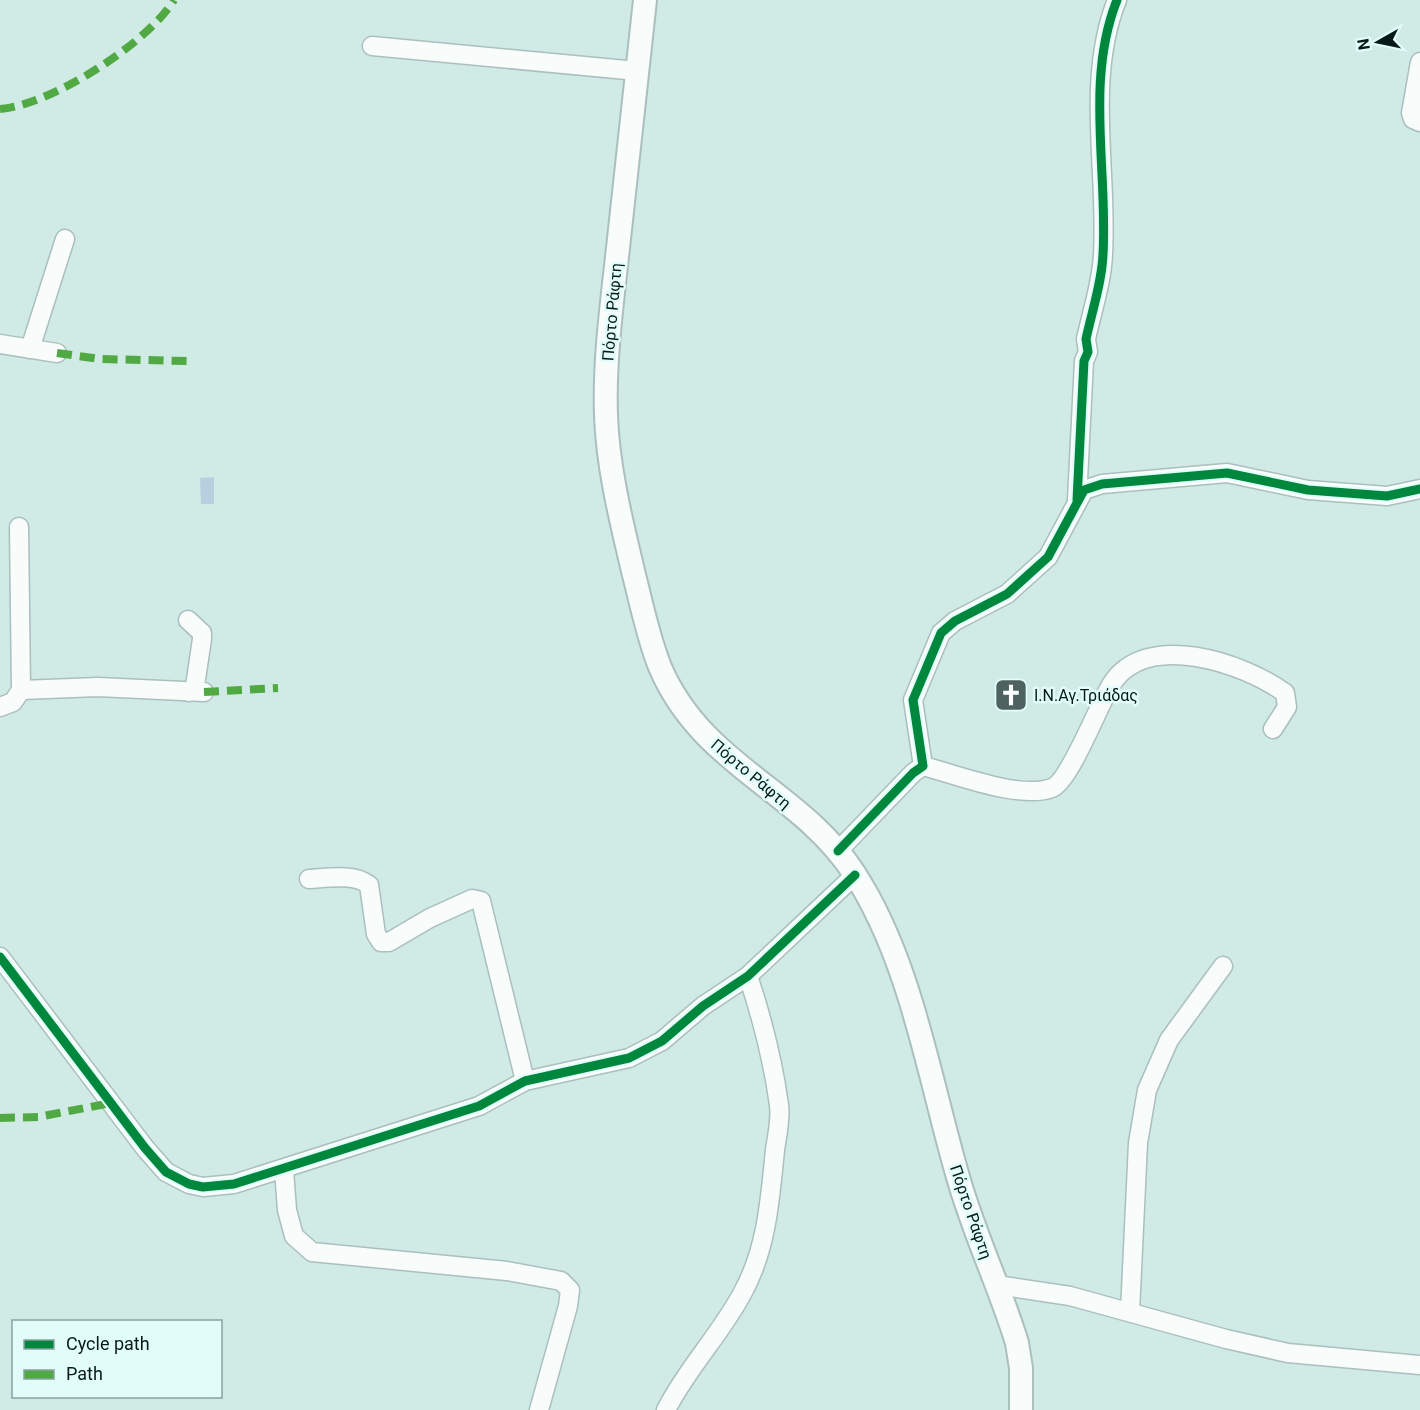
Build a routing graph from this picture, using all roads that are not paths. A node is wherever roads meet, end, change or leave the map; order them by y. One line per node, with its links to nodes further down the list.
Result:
1 (645, 0): 5 (main road, Πόρτο Ράφτη)
2 (1117, 0): 12 (street)
3 (372, 46): 5 (street)
4 (1420, 62): 6 (street)
5 (637, 71): 19 (main road, Πόρτο Ράφτη)
6 (1420, 122)
7 (65, 239): 9 (street)
8 (0, 344): 9 (street)
9 (30, 349): 10 (street)
10 (57, 353)
11 (1420, 489): 12 (street)
12 (1077, 500): 18 (street)
13 (19, 527): 15 (street)
14 (188, 620): 15 (street)
15 (21, 690): 16 (street)
16 (0, 706)
17 (1273, 729): 18 (street)
18 (923, 766): 19 (street)
19 (838, 851): 20 (main road, Πόρτο Ράφτη)
20 (855, 875): 24 (street); 27 (main road, Πόρτο Ράφτη)
21 (309, 879): 25 (street)
22 (0, 957): 26 (street)
23 (1223, 966): 28 (street)
24 (748, 976): 25 (street); 31 (street)
25 (525, 1081): 26 (street)
26 (284, 1170): 30 (street)
27 (997, 1286): 28 (street); 32 (main road, Πόρτο Ράφτη)
28 (1130, 1312): 29 (street)
29 (1420, 1365)
30 (539, 1410)
31 (666, 1410)
32 (1021, 1410)

